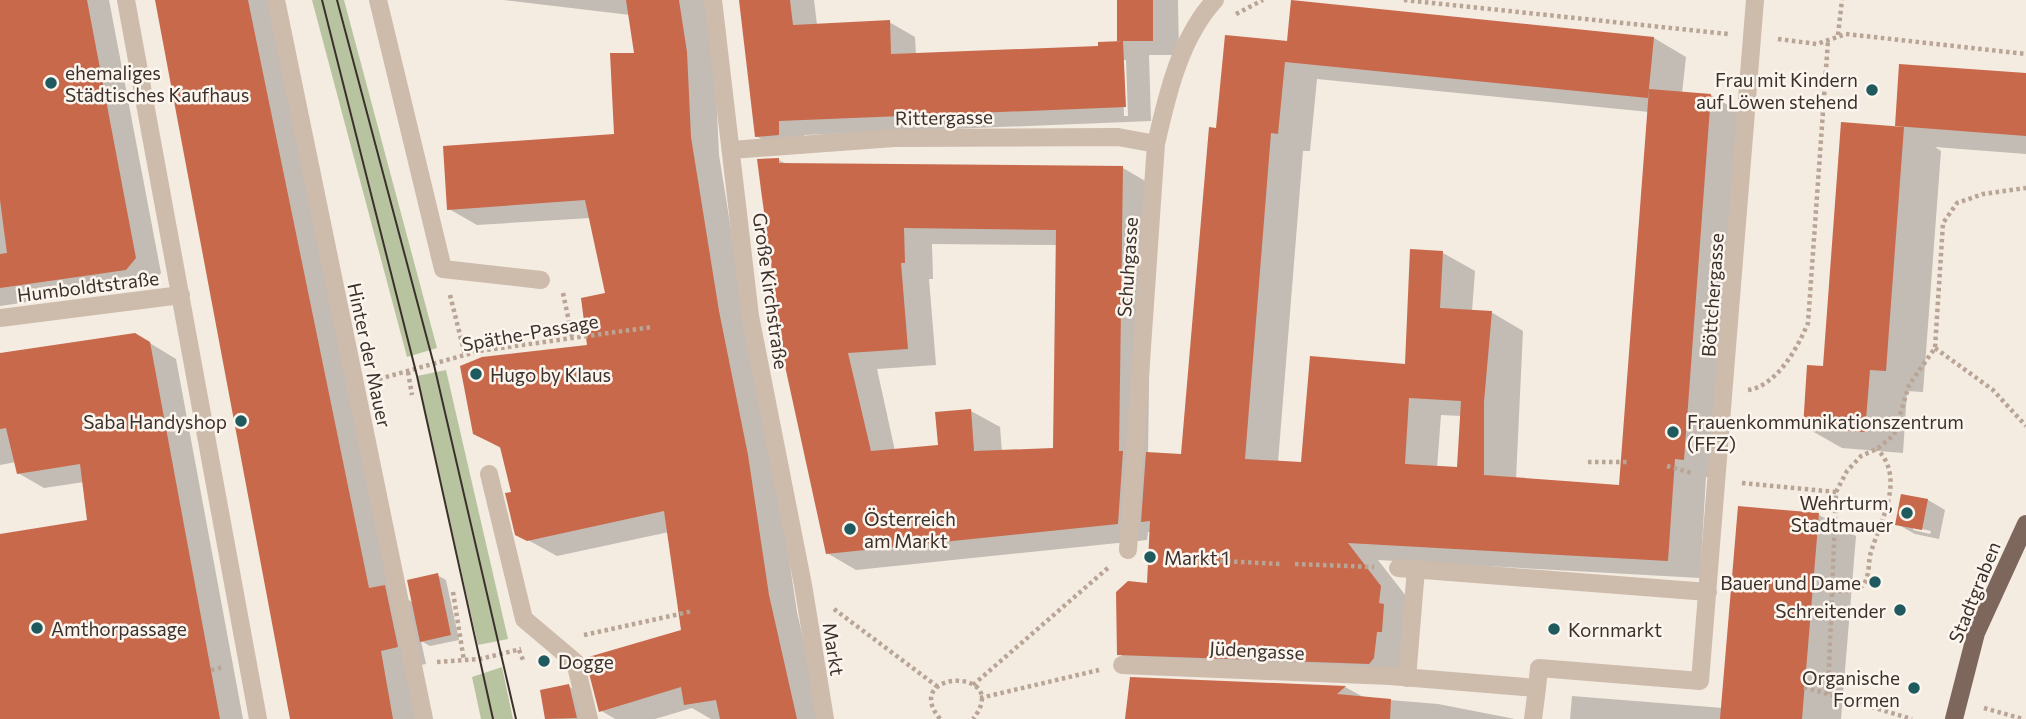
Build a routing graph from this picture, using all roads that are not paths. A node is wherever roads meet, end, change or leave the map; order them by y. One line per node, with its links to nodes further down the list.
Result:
1 (126, 0): 10 (street)
2 (276, 0): 23 (street, Hinter der Mauer)
3 (377, 0): 9 (street)
4 (713, 0): 8 (street, Große Kirchstraße)
5 (1215, 0): 7 (street, Schuhgasse)
6 (1755, 0): 18 (street, Böttchergasse)
7 (1156, 144): 8 (street, Rittergasse); 14 (street, Schuhgasse)
8 (731, 150): 17 (street, Große Kirchstraße)
9 (541, 280)
10 (181, 295): 11 (street, Humboldtstraße); 22 (street)
11 (0, 318)
12 (489, 474): 24 (street)
13 (2026, 524): 27 (main road, Stadtgraben)
14 (1128, 550)
15 (1398, 568): 16 (street)
16 (1416, 569): 18 (street); 20 (street)
17 (803, 585): 25 (street, Markt)
18 (1708, 592): 21 (street)
19 (1122, 665): 20 (street, Jüdengasse)
20 (1398, 677): 21 (street)
21 (1536, 688): 26 (street)
22 (258, 719)
23 (424, 719)
24 (589, 719)
25 (825, 719)
26 (1533, 719)
27 (1954, 719)

